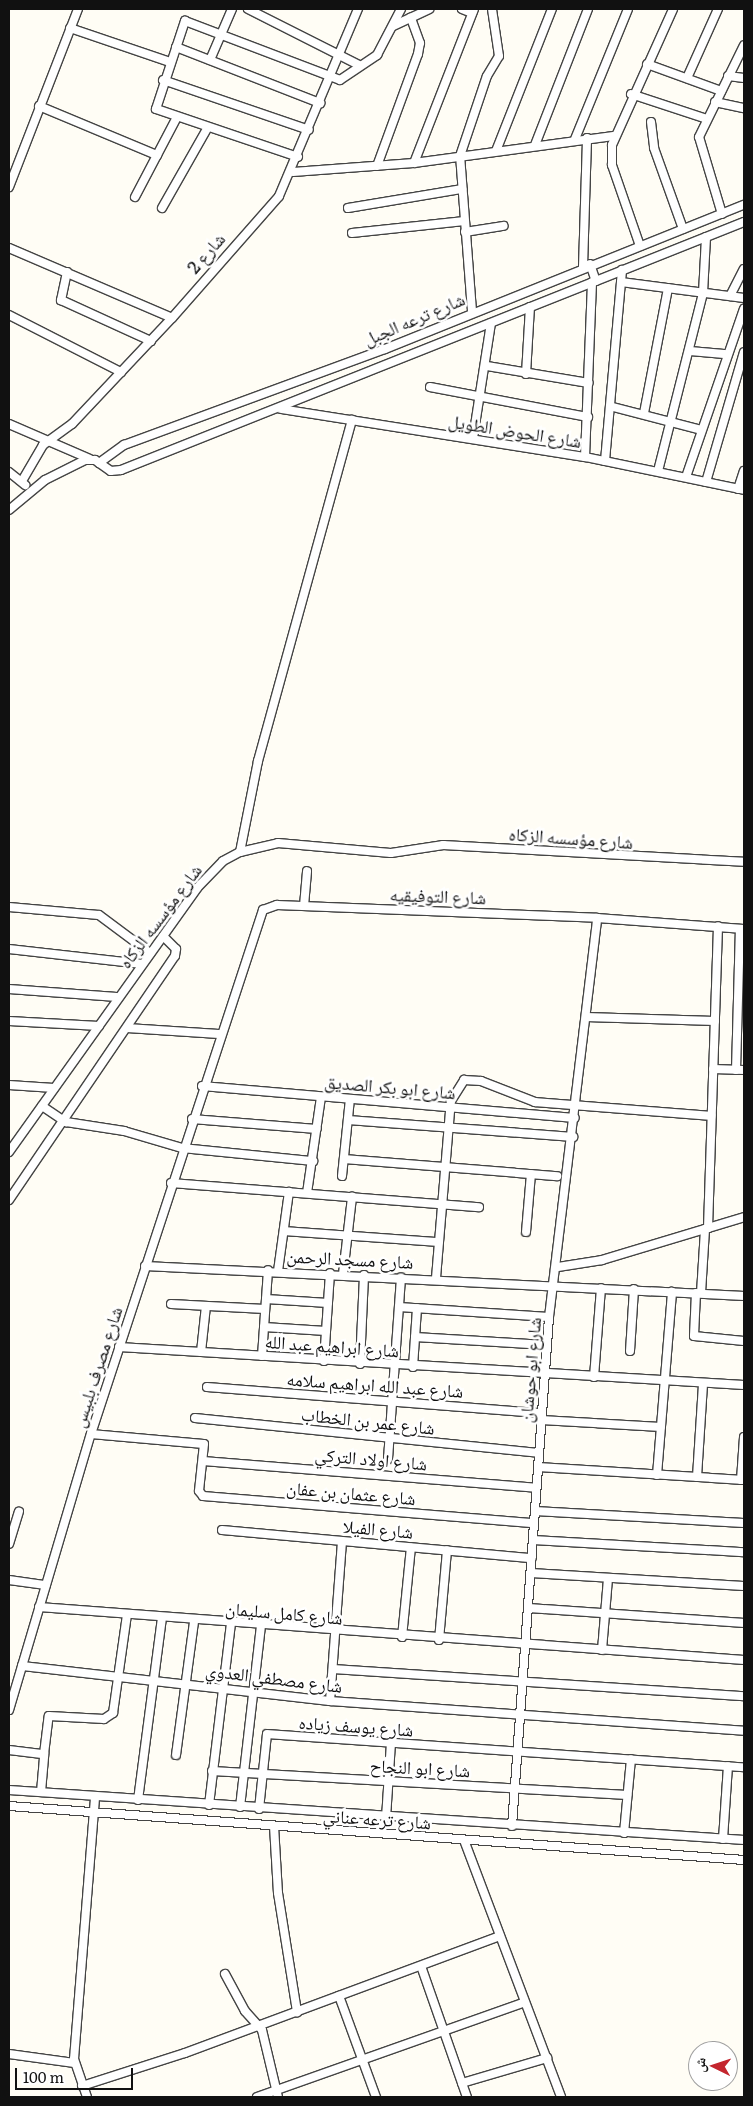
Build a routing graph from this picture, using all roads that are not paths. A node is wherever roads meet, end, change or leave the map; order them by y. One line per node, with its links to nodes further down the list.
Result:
1 (78, 9): 17 (street)
2 (232, 9): 18 (street)
3 (248, 9): 21 (street)
4 (358, 9): 21 (street, شارع 2)
5 (401, 9): 16 (street)
6 (429, 9): 15 (street)
7 (462, 9): 14 (street)
8 (492, 9): 48 (street)
9 (552, 9): 46 (street)
10 (588, 9): 45 (street)
11 (628, 9): 44 (street)
12 (673, 9): 25 (street)
13 (718, 9): 28 (street)
14 (473, 11): 50 (street)
15 (411, 18): 16 (street); 51 (street)
16 (393, 26): 24 (street)
17 (70, 28): 23 (street); 35 (street)
18 (221, 33): 20 (street); 22 (street); 27 (street)
19 (744, 46): 26 (street)
20 (176, 47): 22 (street); 23 (street)
21 (339, 54): 24 (street); 27 (street, شارع 2)
22 (210, 60): 34 (street)
23 (170, 62): 30 (street)
24 (360, 64): 27 (street)
25 (647, 64): 28 (street); 32 (street)
26 (728, 76): 29 (street); 31 (street)
27 (330, 78): 34 (street, شارع 2)
28 (687, 78): 31 (street)
29 (744, 78)
30 (164, 80): 37 (street); 41 (street)
31 (721, 91): 33 (street)
32 (632, 94): 38 (street); 42 (street)
33 (715, 102): 36 (street); 38 (street)
34 (320, 103): 41 (street, شارع 2)
35 (40, 106): 47 (street); 53 (street)
36 (744, 108)
37 (177, 117): 40 (street); 47 (street)
38 (707, 119): 59 (street)
39 (651, 122): 63 (street)
40 (208, 127): 49 (street); 57 (street)
41 (309, 130): 49 (street, شارع 2)
42 (615, 136): 43 (street); 67 (street)
43 (587, 138): 44 (street); 69 (street)
44 (575, 139): 45 (street)
45 (535, 145): 46 (street)
46 (496, 151): 48 (street)
47 (157, 155): 55 (street)
48 (460, 156): 50 (street); 54 (street)
49 (298, 157): 52 (street, شارع 2)
50 (414, 163): 51 (street)
51 (377, 166): 52 (street)
52 (293, 172): 83 (street, شارع 2)
53 (9, 187)
54 (462, 189): 58 (street); 60 (street)
55 (135, 197)
56 (744, 205): 59 (street, شارع ترعه الجبل)
57 (162, 208)
58 (348, 208)
59 (722, 214): 63 (street, شارع ترعه الجبل)
60 (464, 221): 64 (street); 65 (street)
61 (744, 222): 66 (street, شارع ترعه الجبل)
62 (504, 226): 64 (street)
63 (683, 229): 67 (street, شارع ترعه الجبل)
64 (465, 232): 81 (street)
65 (352, 233)
66 (706, 237): 71 (street, شارع ترعه الجبل); 76 (street)
67 (640, 246): 69 (street, شارع ترعه الجبل)
68 (9, 248): 72 (street)
69 (588, 266): 73 (street); 81 (street, شارع ترعه الجبل)
70 (744, 269): 77 (street)
71 (622, 270): 73 (street, شارع ترعه الجبل); 74 (street)
72 (68, 272): 83 (street); 86 (street)
73 (594, 280): 79 (street, شارع ترعه الجبل); 93 (street)
74 (621, 282): 75 (street); 96 (street)
75 (668, 288): 76 (street); 98 (street)
76 (703, 293): 77 (street); 87 (street)
77 (730, 296): 78 (street)
78 (744, 298)
79 (530, 307): 84 (street, شارع ترعه الجبل); 92 (street)
80 (744, 309): 85 (street)
81 (472, 311): 109 (street, شارع ترعه الجبل)
82 (9, 315): 91 (street)
83 (172, 318): 86 (street, شارع 2)
84 (491, 323): 90 (street); 97 (street, شارع ترعه الجبل)
85 (740, 330): 89 (street)
86 (151, 341): 91 (street, شارع 2)
87 (690, 351): 89 (street); 101 (street)
88 (744, 352): 115 (street)
89 (727, 354): 103 (street)
90 (487, 366): 92 (street); 95 (street)
91 (121, 372): 105 (street, شارع 2)
92 (526, 374): 93 (street)
93 (589, 383): 99 (street)
94 (430, 387): 95 (street)
95 (481, 396): 99 (street); 104 (street)
96 (613, 407): 98 (street); 108 (street)
97 (280, 409): 100 (street, شارع الحوض الطويل); 109 (street, شارع ترعه الجبل)
98 (644, 413): 101 (street)
99 (588, 417): 106 (street)
100 (352, 420): 104 (street, شارع الحوض الطويل); 119 (street)
101 (672, 420): 103 (street); 110 (street)
102 (9, 424): 105 (street, شارع ترعه الجبل)
103 (701, 430): 113 (street)
104 (473, 438): 106 (street, شارع الحوض الطويل)
105 (47, 441): 107 (street, شارع ترعه الجبل); 114 (street, شارع 2)
106 (585, 457): 108 (street, شارع الحوض الطويل)
107 (90, 459): 109 (street, شارع ترعه الجبل); 116 (street)
108 (605, 461): 110 (street, شارع الحوض الطويل)
109 (99, 463)
110 (658, 471): 113 (street, شارع الحوض الطويل)
111 (744, 471): 117 (street)
112 (9, 472): 114 (street)
113 (686, 477): 115 (street, شارع الحوض الطويل)
114 (22, 481): 116 (street)
115 (706, 482): 117 (street, شارع الحوض الطويل)
116 (30, 490): 118 (street)
117 (741, 490)
118 (9, 510)
119 (240, 852): 120 (street, شارع مؤسسه الزكاه); 127 (street, شارع مؤسسه الزكاه)
120 (744, 862)
121 (307, 871): 122 (street)
122 (304, 906): 124 (street, شارع التوفيقيه); 138 (street, شارع التوفيقيه)
123 (9, 908): 129 (street)
124 (598, 918): 125 (street, شارع التوفيقيه); 133 (street, شارع ابو حوشان)
125 (718, 926): 126 (street, شارع التوفيقيه); 135 (street)
126 (742, 929): 140 (street)
127 (160, 939): 129 (street, شارع مؤسسه الزكاه); 137 (street)
128 (9, 949): 130 (street)
129 (150, 952): 130 (street, شارع مؤسسه الزكاه)
130 (142, 964): 132 (street, شارع مؤسسه الزكاه)
131 (9, 989): 132 (street)
132 (118, 997): 136 (street, شارع مؤسسه الزكاه)
133 (586, 1017): 135 (street); 147 (street, شارع ابو حوشان)
134 (9, 1021): 136 (street)
135 (715, 1021): 139 (street)
136 (98, 1026): 143 (street, شارع مؤسسه الزكاه)
137 (127, 1028): 138 (street); 153 (street)
138 (219, 1034): 142 (street, شارع مصرف بلبيس)
139 (713, 1069): 140 (street); 149 (street)
140 (740, 1070)
141 (9, 1085): 143 (street)
142 (202, 1086): 144 (street, شارع ابو بكر الصديق); 150 (street, شارع مصرف بلبيس)
143 (54, 1088): 146 (street, شارع مؤسسه الزكاه)
144 (321, 1097): 145 (street, شارع ابو بكر الصديق); 155 (street)
145 (350, 1099): 148 (street, شارع ابو بكر الصديق); 152 (street)
146 (42, 1106): 153 (street); 158 (street, شارع مؤسسه الزكاه)
147 (576, 1106): 148 (street); 149 (street); 151 (street, شارع ابو حوشان)
148 (450, 1108): 151 (street, شارع ابو بكر الصديق); 154 (street)
149 (711, 1116): 173 (street)
150 (192, 1118): 155 (street); 157 (street, شارع مصرف بلبيس)
151 (575, 1118): 156 (street, شارع ابو حوشان)
152 (348, 1120): 154 (street); 159 (street)
153 (66, 1122): 157 (street); 169 (street)
154 (448, 1127): 156 (street); 161 (street)
155 (317, 1129): 160 (street)
156 (573, 1137): 179 (street, شارع ابو حوشان)
157 (182, 1148): 160 (street); 165 (street, شارع مصرف بلبيس)
158 (9, 1152)
159 (344, 1159): 161 (street); 163 (street)
160 (312, 1160): 167 (street)
161 (445, 1167): 162 (street); 170 (street)
162 (531, 1174): 164 (street); 175 (street)
163 (342, 1176)
164 (557, 1176)
165 (171, 1183): 166 (street); 178 (street, شارع مصرف بلبيس)
166 (289, 1192): 167 (street); 174 (street)
167 (307, 1194): 168 (street)
168 (352, 1197): 170 (street); 176 (street)
169 (9, 1200)
170 (442, 1204): 171 (street); 177 (street)
171 (479, 1207)
172 (744, 1217): 173 (street)
173 (706, 1229): 179 (street); 191 (street)
174 (284, 1231): 176 (street); 181 (street)
175 (526, 1232)
176 (347, 1236): 177 (street); 183 (street)
177 (439, 1242): 186 (street)
178 (145, 1266): 180 (street, شارع مسجد الرحمن); 206 (street, شارع مصرف بلبيس)
179 (558, 1267): 187 (street, شارع ابو حوشان)
180 (268, 1270): 181 (street, شارع مسجد الرحمن); 193 (street)
181 (278, 1271): 182 (street, شارع مسجد الرحمن)
182 (330, 1273): 183 (street, شارع مسجد الرحمن); 194 (street)
183 (343, 1274): 184 (street, شارع مسجد الرحمن)
184 (364, 1275): 185 (street, شارع مسجد الرحمن); 211 (street)
185 (402, 1277): 186 (street, شارع مسجد الرحمن); 197 (street)
186 (436, 1278): 187 (street, شارع مسجد الرحمن)
187 (554, 1285): 188 (street, شارع مسجد الرحمن); 200 (street, شارع ابو حوشان)
188 (601, 1288): 189 (street, شارع مسجد الرحمن); 215 (street)
189 (634, 1289): 190 (street, شارع مسجد الرحمن); 207 (street)
190 (672, 1292): 191 (street, شارع مسجد الرحمن); 216 (street)
191 (699, 1293): 192 (street, شارع مسجد الرحمن); 204 (street)
192 (744, 1296)
193 (266, 1299): 194 (street); 199 (street)
194 (328, 1302): 202 (street)
195 (171, 1304): 196 (street)
196 (206, 1306): 199 (street); 208 (street)
197 (399, 1307): 198 (street); 212 (street)
198 (417, 1308): 200 (street); 203 (street)
199 (265, 1309): 201 (street)
200 (549, 1317): 205 (street, شارع ابو حوشان)
201 (264, 1327): 202 (street); 209 (street)
202 (326, 1331): 210 (street)
203 (415, 1337): 205 (street); 213 (street)
204 (744, 1341)
205 (546, 1345): 214 (street, شارع ابو حوشان)
206 (119, 1347): 208 (street, شارع ابراهيم عبد الله); 224 (street, شارع مصرف بلبيس)
207 (630, 1351)
208 (201, 1352): 209 (street, شارع ابراهيم عبد الله)
209 (262, 1356): 210 (street, شارع ابراهيم عبد الله)
210 (324, 1361): 211 (street, شارع ابراهيم عبد الله)
211 (360, 1364): 212 (street, شارع ابراهيم عبد الله)
212 (395, 1366): 213 (street, شارع ابراهيم عبد الله); 220 (street)
213 (413, 1367): 214 (street, شارع ابراهيم عبد الله)
214 (544, 1374): 215 (street, شارع ابراهيم عبد الله); 221 (street, شارع ابو حوشان)
215 (594, 1376): 216 (street, شارع ابراهيم عبد الله)
216 (664, 1381): 217 (street, شارع ابراهيم عبد الله); 223 (street)
217 (703, 1383): 218 (street, شارع ابراهيم عبد الله); 232 (street)
218 (744, 1385)
219 (207, 1387): 220 (street, شارع عبد الله ابراهيم سلامه)
220 (392, 1402): 221 (street, شارع عبد الله ابراهيم سلامه); 226 (street)
221 (541, 1417): 223 (street, شارع عبد الله ابراهيم سلامه); 227 (street, شارع ابو حوشان)
222 (195, 1418): 226 (street, شارع عمر بن الخطاب)
223 (661, 1427): 231 (street)
224 (91, 1434): 229 (street); 250 (street, شارع مصرف بلبيس)
225 (744, 1437): 233 (street)
226 (390, 1438): 227 (street, شارع عمر بن الخطاب); 228 (street)
227 (538, 1453): 230 (street, شارع ابو حوشان)
228 (388, 1459)
229 (203, 1461): 234 (street, شارع اولاد التركي); 237 (street, شارع عثمان بن عفان)
230 (538, 1468): 231 (street); 234 (street, شارع ابو حوشان)
231 (657, 1475): 232 (street)
232 (697, 1477): 233 (street)
233 (742, 1480)
234 (536, 1488): 235 (street, شارع ابو حوشان)
235 (535, 1511): 237 (street, شارع ابو حوشان); 238 (street)
236 (19, 1512): 242 (street)
237 (534, 1523): 240 (street, شارع ابو حوشان)
238 (744, 1523)
239 (222, 1530): 241 (street, شارع الفيلا)
240 (533, 1540): 245 (street); 246 (street, شارع ابو حوشان)
241 (342, 1541): 243 (street, شارع الفيلا); 261 (street)
242 (9, 1544)
243 (411, 1547): 244 (street, شارع الفيلا); 262 (street)
244 (447, 1550): 246 (street, شارع الفيلا); 263 (street)
245 (744, 1552)
246 (532, 1558): 247 (street, شارع ابو حوشان)
247 (531, 1573): 248 (street); 253 (street, شارع ابو حوشان)
248 (608, 1578): 251 (street); 254 (street)
249 (9, 1580): 250 (street)
250 (46, 1585): 252 (street, شارع مصرف بلبيس)
251 (744, 1586)
252 (39, 1607): 255 (street, شارع كامل سليمان); 267 (street, شارع مصرف بلبيس)
253 (529, 1608): 254 (street); 264 (street, شارع ابو حوشان)
254 (605, 1613): 259 (street); 265 (street)
255 (127, 1615): 256 (street, شارع كامل سليمان); 269 (street)
256 (162, 1618): 257 (street, شارع كامل سليمان); 270 (street)
257 (194, 1621): 258 (street, شارع كامل سليمان); 272 (street)
258 (230, 1623): 260 (street, شارع كامل سليمان); 273 (street)
259 (744, 1623)
260 (261, 1626): 261 (street, شارع كامل سليمان); 274 (street)
261 (335, 1633): 262 (street, شارع كامل سليمان); 268 (street)
262 (402, 1637): 263 (street, شارع كامل سليمان)
263 (439, 1640): 264 (street, شارع كامل سليمان)
264 (526, 1645): 265 (street, شارع كامل سليمان); 271 (street, شارع ابو حوشان)
265 (602, 1650): 266 (street, شارع كامل سليمان)
266 (744, 1660)
267 (22, 1666): 269 (street, شارع مصطفي العدوي); 277 (street, شارع مصرف بلبيس)
268 (333, 1669): 271 (street); 276 (street)
269 (120, 1675): 270 (street, شارع مصطفي العدوي); 283 (street)
270 (154, 1679): 272 (street, شارع مصطفي العدوي); 297 (street)
271 (524, 1681): 275 (street); 278 (street, شارع ابو حوشان)
272 (186, 1682): 273 (street, شارع مصطفي العدوي); 284 (street)
273 (223, 1687): 274 (street, شارع مصطفي العدوي); 288 (street)
274 (253, 1693): 276 (street, شارع مصطفي العدوي); 289 (street)
275 (744, 1696)
276 (330, 1701): 278 (street, شارع مصطفي العدوي)
277 (9, 1710)
278 (522, 1716): 279 (street, شارع مصطفي العدوي); 282 (street, شارع ابو حوشان)
279 (744, 1731)
280 (391, 1743): 282 (street, شارع يوسف زياده); 290 (street, شارع يوسف زياده); 291 (street)
281 (9, 1750): 283 (street)
282 (519, 1752): 285 (street, شارع يوسف زياده); 292 (street, شارع ابو حوشان)
283 (44, 1754): 294 (street)
284 (176, 1755)
285 (631, 1759): 286 (street, شارع يوسف زياده); 295 (street)
286 (728, 1766): 287 (street, شارع يوسف زياده); 307 (street)
287 (744, 1767)
288 (212, 1771): 289 (street, شارع ابو النجاح); 298 (street)
289 (244, 1773): 290 (street, شارع ابو النجاح); 300 (street)
290 (261, 1774): 291 (street, شارع ابو النجاح); 301 (street, شارع يوسف زياده)
291 (388, 1781): 292 (street, شارع ابو النجاح); 303 (street)
292 (516, 1788): 295 (street, شارع ابو النجاح); 305 (street, شارع ابو حوشان)
293 (9, 1790): 294 (street, شارع ترعه عناني)
294 (41, 1792): 296 (street, شارع ترعه عناني)
295 (627, 1796): 306 (street)
296 (95, 1798): 297 (street, شارع ترعه عناني); 302 (street)
297 (138, 1800): 298 (street, شارع ترعه عناني)
298 (209, 1805): 300 (street, شارع ترعه عناني)
299 (9, 1806): 302 (street, شارع ترعه عناني)
300 (240, 1807): 301 (street, شارع ترعه عناني)
301 (259, 1809): 303 (street, شارع ترعه عناني)
302 (94, 1811): 304 (street, شارع ترعه عناني); 322 (street)
303 (386, 1818): 305 (street, شارع ترعه عناني)
304 (274, 1826): 308 (street, شارع ترعه عناني); 316 (street)
305 (512, 1826): 306 (street, شارع ترعه عناني)
306 (624, 1832): 307 (street, شارع ترعه عناني)
307 (723, 1839): 309 (street, شارع ترعه عناني)
308 (464, 1840): 310 (street, شارع ترعه عناني); 311 (street)
309 (744, 1840)
310 (744, 1860)
311 (500, 1936): 312 (street); 315 (street)
312 (421, 1966): 314 (street); 318 (street)
313 (225, 1974): 317 (street)
314 (339, 1996): 316 (street); 320 (street)
315 (525, 2002): 318 (street); 321 (street)
316 (297, 2012): 317 (street)
317 (259, 2026): 324 (street); 325 (street)
318 (443, 2032): 320 (street); 323 (street)
319 (9, 2054): 322 (street)
320 (362, 2058): 325 (street); 328 (street)
321 (547, 2058): 323 (street); 330 (street)
322 (74, 2063): 324 (street)
323 (462, 2083): 329 (street)
324 (82, 2086): 326 (street)
325 (277, 2093): 327 (street)
326 (86, 2097)
327 (257, 2097)
328 (376, 2097)
329 (467, 2097)
330 (562, 2097)

